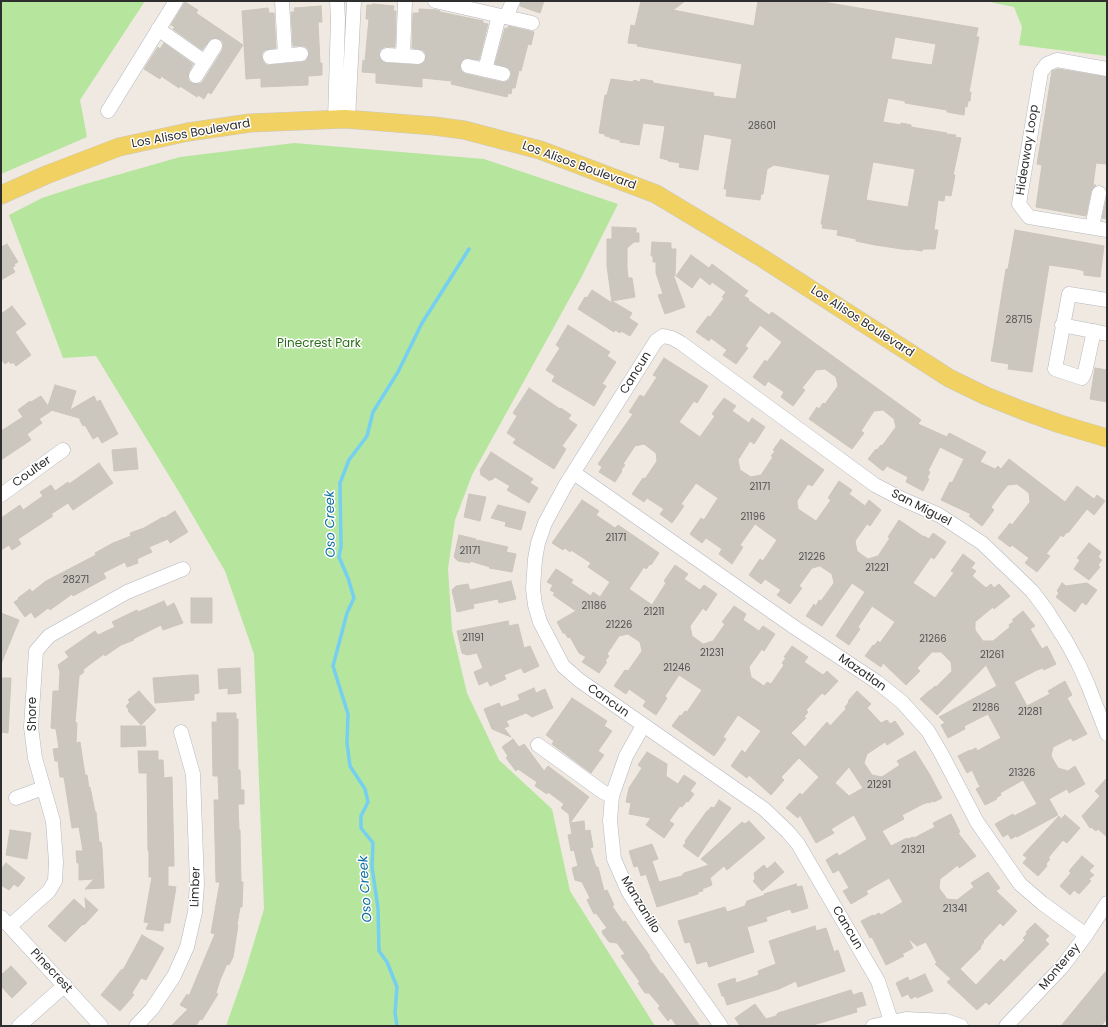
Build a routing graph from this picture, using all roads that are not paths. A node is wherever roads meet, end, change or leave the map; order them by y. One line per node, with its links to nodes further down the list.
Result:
1 (176, 1): 11 (street)
2 (282, 1): 15 (street)
3 (337, 1): 26 (street)
4 (354, 1): 26 (street)
5 (405, 1): 16 (street)
6 (435, 1): 8 (street)
7 (512, 1): 9 (street)
8 (472, 5): 9 (street)
9 (502, 16): 10 (street); 22 (street)
10 (532, 24)
11 (158, 29): 19 (street); 25 (street)
12 (215, 46): 19 (street)
13 (301, 54): 15 (street)
14 (387, 55): 16 (street)
15 (285, 56): 17 (street)
16 (403, 56): 18 (street)
17 (270, 57)
18 (418, 57)
19 (205, 62): 24 (street)
20 (468, 66): 22 (street)
21 (1107, 69): 29 (street, Hideaway Loop)
22 (485, 70): 23 (street)
23 (503, 74)
24 (196, 76)
25 (108, 111)
26 (341, 119): 28 (main road, Los Alisos Boulevard); 35 (main road, Los Alisos Boulevard)
27 (1099, 192): 29 (street)
28 (1, 195)
29 (1092, 227): 30 (street, Hideaway Loop)
30 (1107, 230)
31 (1107, 300): 32 (street)
32 (1062, 325): 33 (street); 33 (street)
33 (1101, 333)
34 (672, 338): 37 (street, Cancun); 42 (street, San Miguel)
35 (1107, 438)
36 (63, 450): 38 (street, Coulter)
37 (574, 473): 40 (street, Cancun); 49 (street, Mazatlan)
38 (1, 495)
39 (183, 569): 44 (street, Shore)
40 (643, 726): 45 (street, Manzanillo); 51 (street, Cancun)
41 (181, 732): 54 (street, Limber)
42 (1107, 734)
43 (538, 745): 45 (street)
44 (43, 788): 46 (street); 48 (street, Shore)
45 (612, 796): 55 (street, Manzanillo)
46 (16, 798)
47 (1107, 903): 49 (street, Monterey)
48 (5, 921): 50 (street, Pinecrest)
49 (1086, 935): 58 (street, Monterey)
50 (65, 985): 52 (street); 53 (street, Pinecrest)
51 (892, 1021): 56 (street); 57 (street)
52 (20, 1026)
53 (101, 1026)
54 (136, 1026)
55 (721, 1026)
56 (873, 1026)
57 (961, 1026)
58 (1006, 1026)

